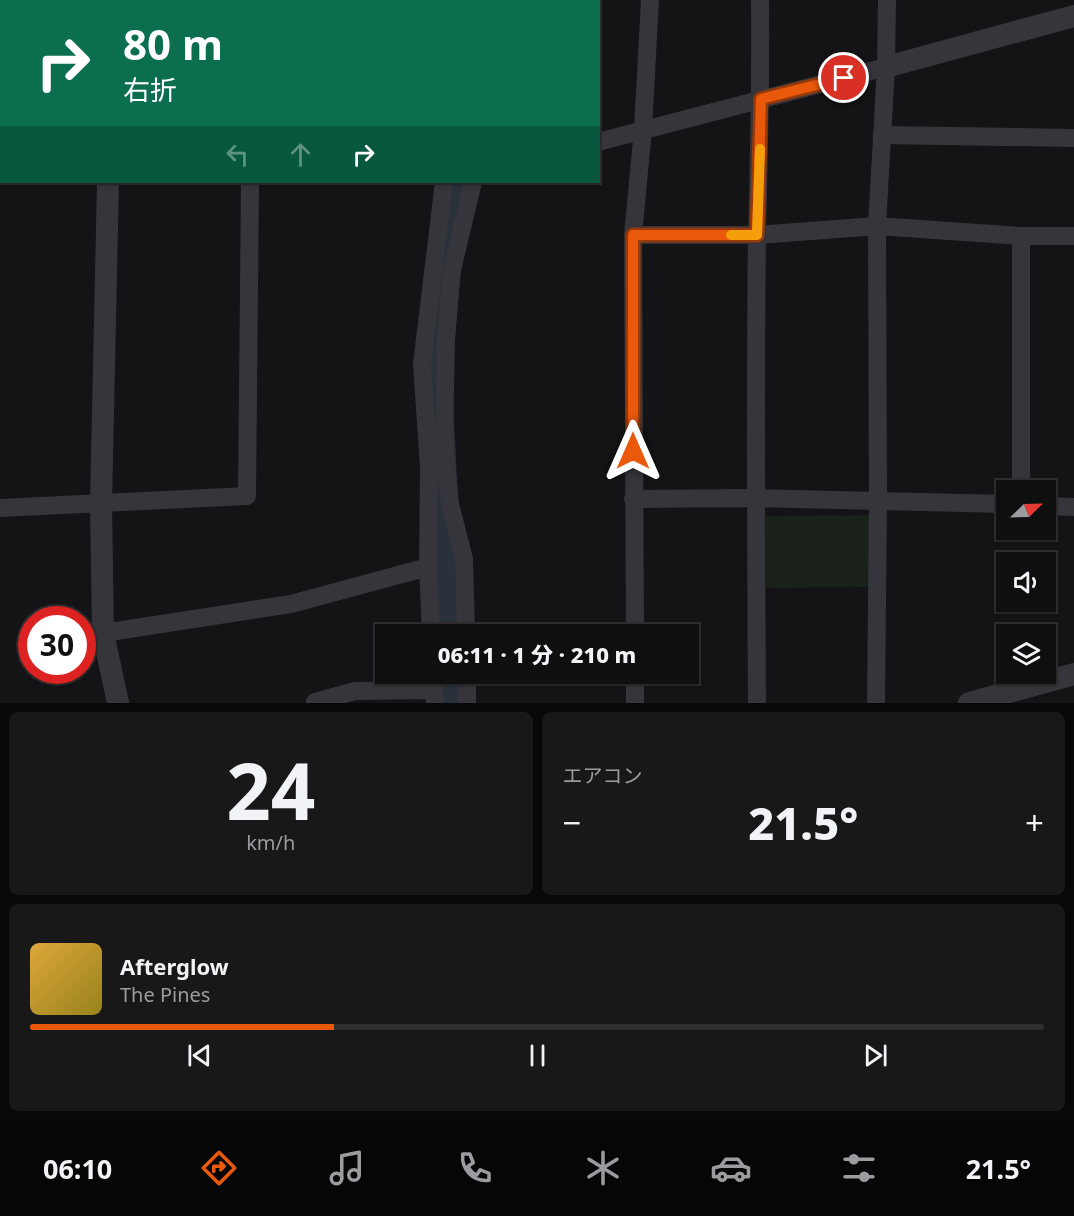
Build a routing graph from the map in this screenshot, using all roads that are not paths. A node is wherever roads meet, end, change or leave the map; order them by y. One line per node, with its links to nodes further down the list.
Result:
1 (650, 0): 7 (street)
2 (760, 0): 6 (street)
3 (887, 0): 5 (street)
4 (1074, 16): 5 (street)
5 (886, 67): 6 (street); 8 (street)
6 (761, 99): 7 (street); 17 (street)
7 (643, 129): 10 (street); 16 (street)
8 (882, 135): 9 (street); 15 (street)
9 (1074, 138)
10 (600, 141)
11 (108, 183): 24 (street)
12 (250, 183): 24 (street)
13 (444, 183): 29 (street)
14 (472, 183): 31 (street)
15 (877, 226): 17 (street); 18 (street); 23 (street)
16 (633, 235): 17 (street); 22 (street)
17 (757, 235): 21 (street)
18 (1021, 236): 19 (street); 20 (street)
19 (1074, 236)
20 (1021, 480)
21 (755, 498): 22 (street); 23 (street); 43 (street)
22 (633, 499): 32 (street)
23 (878, 501): 25 (street); 44 (street)
24 (101, 504): 28 (street); 33 (street)
25 (996, 504)
26 (1056, 506): 27 (street)
27 (1074, 507)
28 (0, 508)
29 (428, 567): 30 (street); 33 (street)
30 (431, 624)
31 (466, 624)
32 (634, 624)
33 (103, 633): 40 (street)
34 (1074, 674): 38 (street)
35 (467, 684): 41 (street)
36 (635, 684): 42 (street)
37 (434, 689): 39 (street)
38 (1015, 697): 45 (street)
39 (315, 702)
40 (118, 703)
41 (467, 703)
42 (635, 703)
43 (757, 703)
44 (876, 703)
45 (969, 703)

